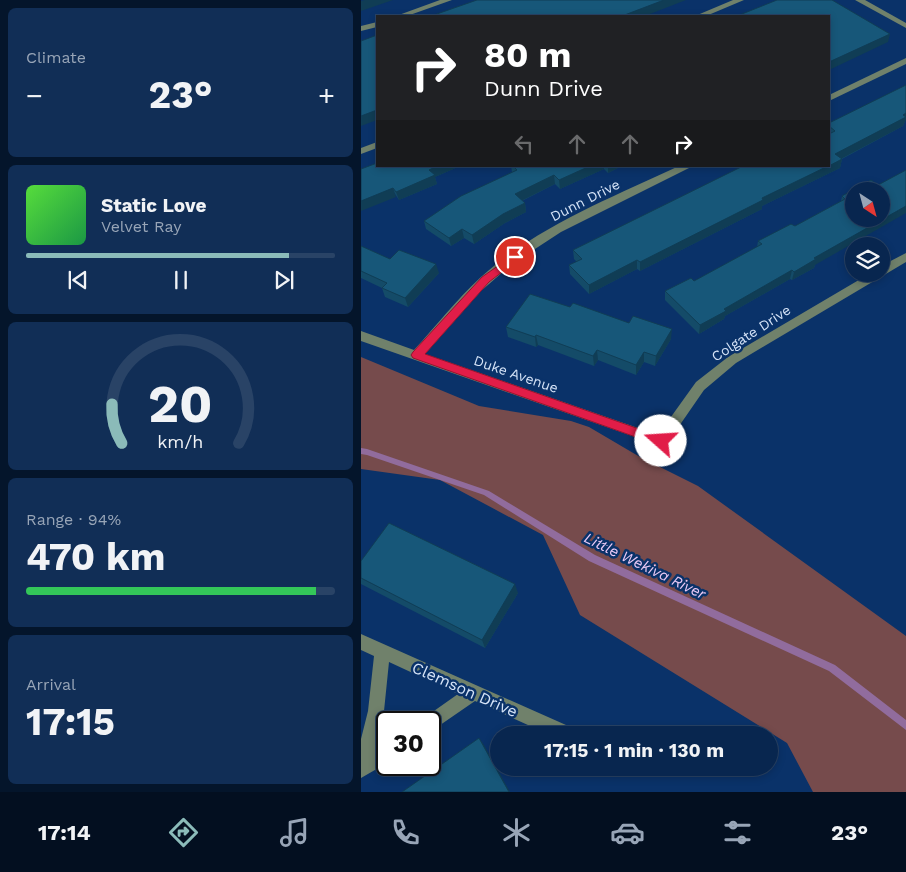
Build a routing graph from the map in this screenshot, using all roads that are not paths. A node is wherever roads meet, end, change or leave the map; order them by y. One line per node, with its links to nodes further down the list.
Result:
1 (448, 0): 4 (street)
2 (740, 0): 5 (street)
3 (859, 0): 7 (street)
4 (403, 15)
5 (702, 15)
6 (376, 24): 8 (street)
7 (906, 26)
8 (361, 29)
9 (906, 61): 10 (street)
10 (830, 98)
11 (376, 145): 12 (street)
12 (361, 152)
13 (686, 167): 18 (street, Dunn Drive)
14 (906, 257): 15 (street)
15 (890, 266)
16 (864, 282): 19 (street, Colgate Drive)
17 (361, 336): 18 (street, Duke Avenue)
18 (417, 355): 19 (street, Duke Avenue)
19 (661, 441)
20 (361, 642): 21 (street, Clemson Drive)
21 (381, 652): 22 (street, Clemson Drive); 26 (street)
22 (474, 692): 23 (street); 24 (street, Clemson Drive)
23 (441, 716)
24 (549, 726)
25 (376, 760): 26 (street)
26 (361, 770)

